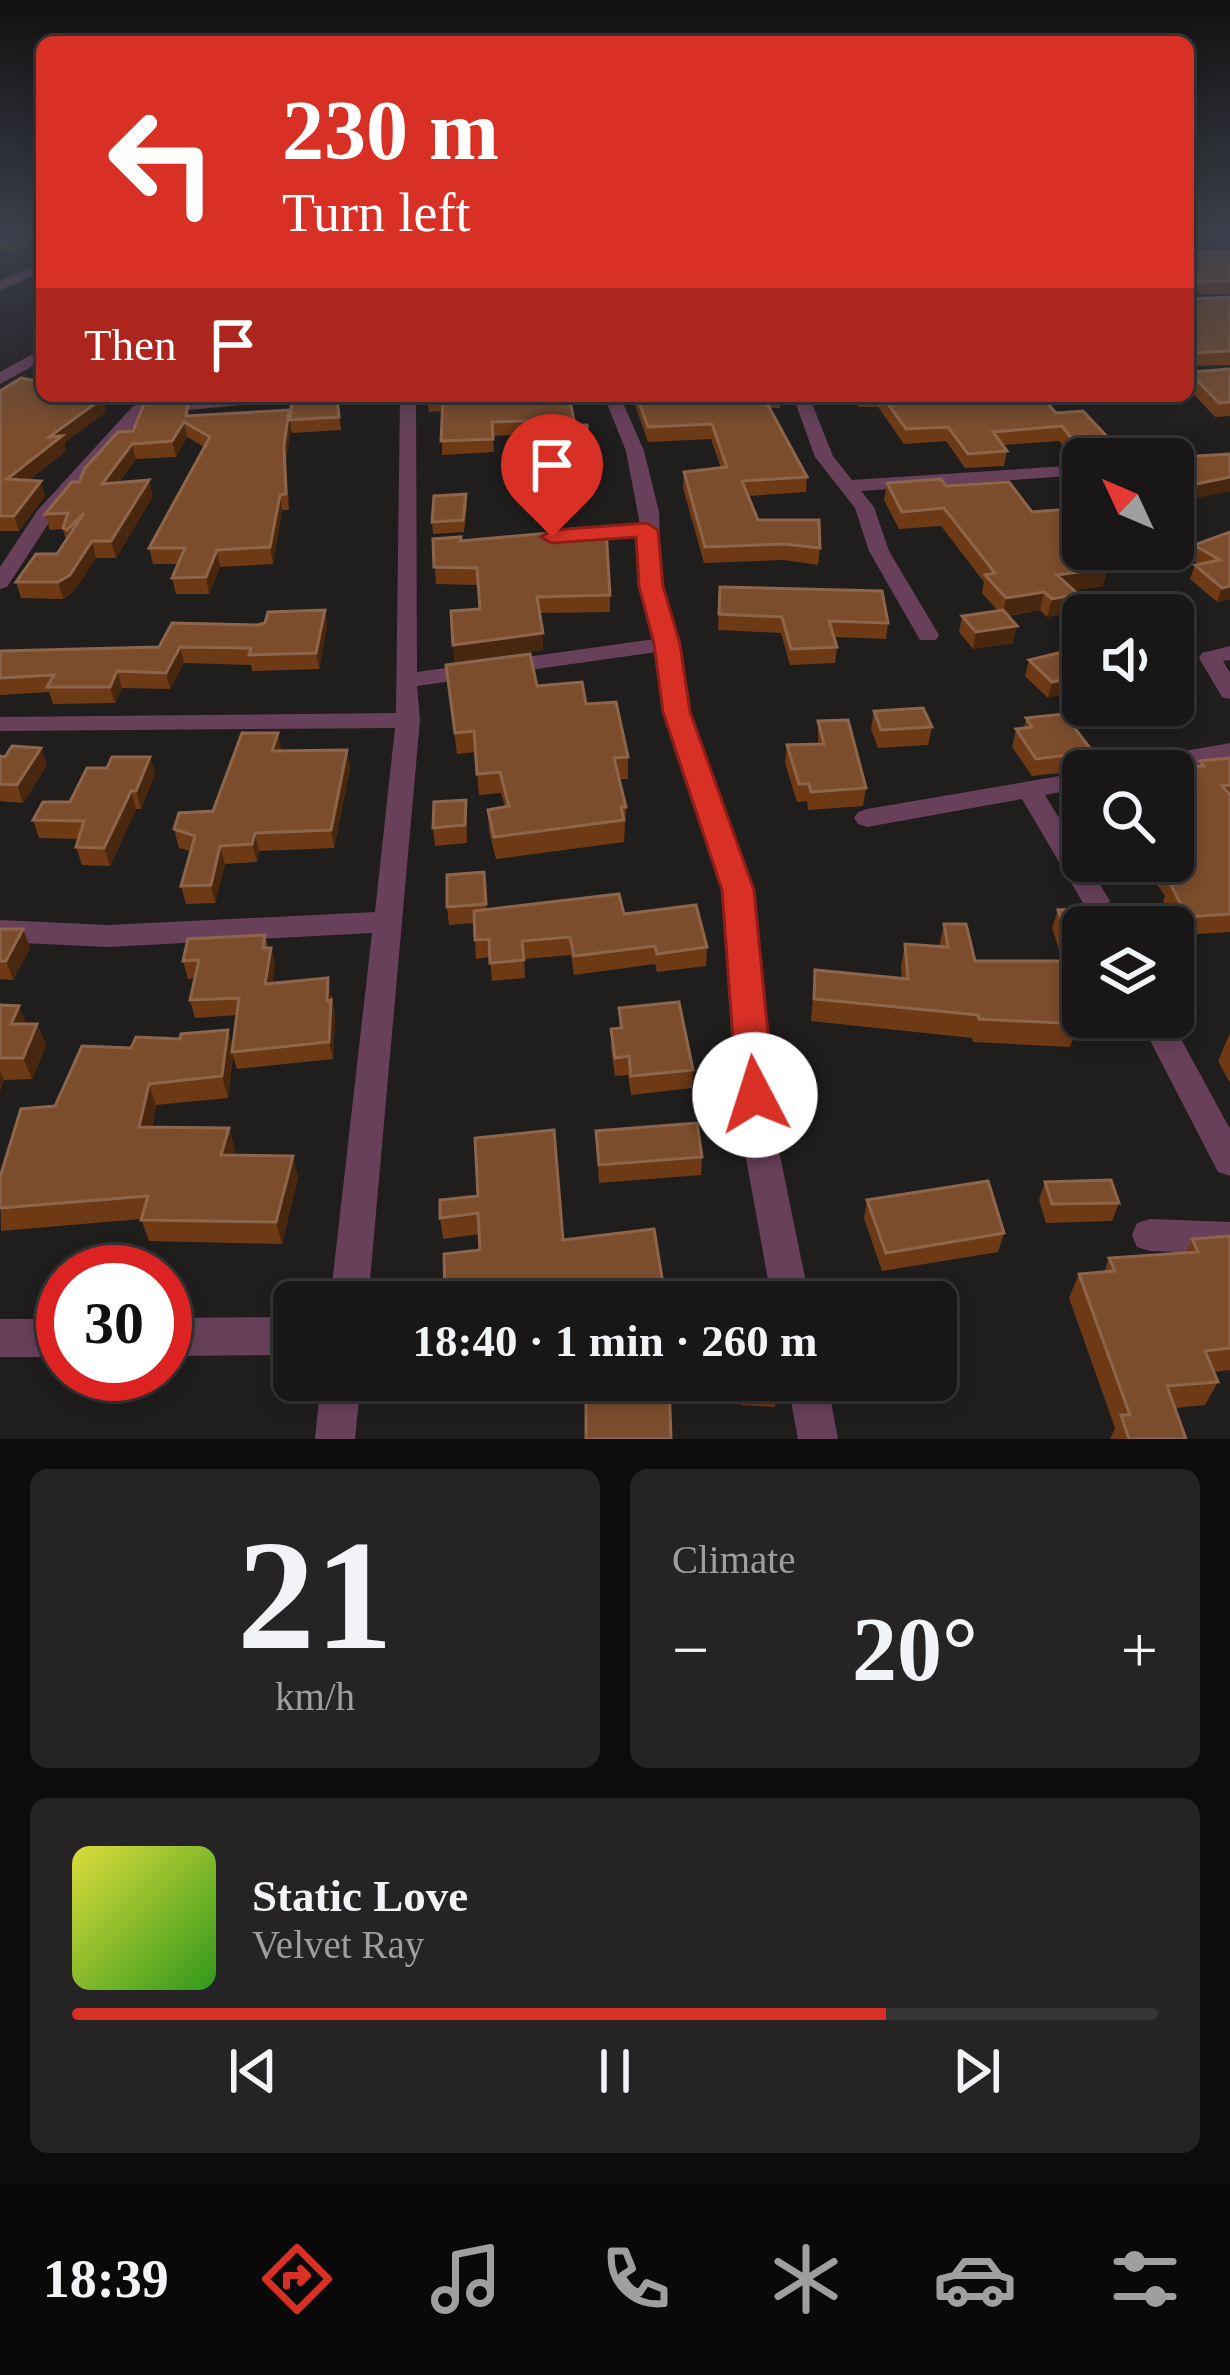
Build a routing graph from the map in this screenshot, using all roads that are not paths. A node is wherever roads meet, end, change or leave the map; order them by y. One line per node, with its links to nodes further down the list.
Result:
1 (36, 358): 2 (street)
2 (0, 379)
3 (200, 402): 11 (street)
4 (409, 402): 15 (street)
5 (615, 402): 9 (street)
6 (804, 402): 8 (street)
7 (1062, 472): 8 (street)
8 (849, 487): 12 (street)
9 (647, 530): 10 (street); 13 (street)
10 (552, 537)
11 (0, 583)
12 (928, 635)
13 (667, 644): 15 (street); 32 (street)
14 (1230, 653): 16 (street)
15 (405, 680): 17 (street)
16 (1230, 692)
17 (408, 720): 18 (street); 25 (street)
18 (0, 724)
19 (1230, 751): 20 (street)
20 (1194, 757)
21 (1062, 784): 22 (street)
22 (1030, 790): 23 (street); 24 (street)
23 (866, 818)
24 (1096, 901)
25 (387, 922): 26 (street); 31 (street)
26 (0, 931)
27 (1164, 1038): 28 (street)
28 (1230, 1161)
29 (1150, 1235): 30 (street)
30 (1230, 1238)
31 (351, 1281)
32 (787, 1281)
33 (273, 1336): 34 (street)
34 (192, 1337)
35 (0, 1338): 36 (street)
36 (36, 1338)
37 (338, 1401): 39 (street)
38 (811, 1401): 40 (street)
39 (335, 1439)
40 (818, 1439)

